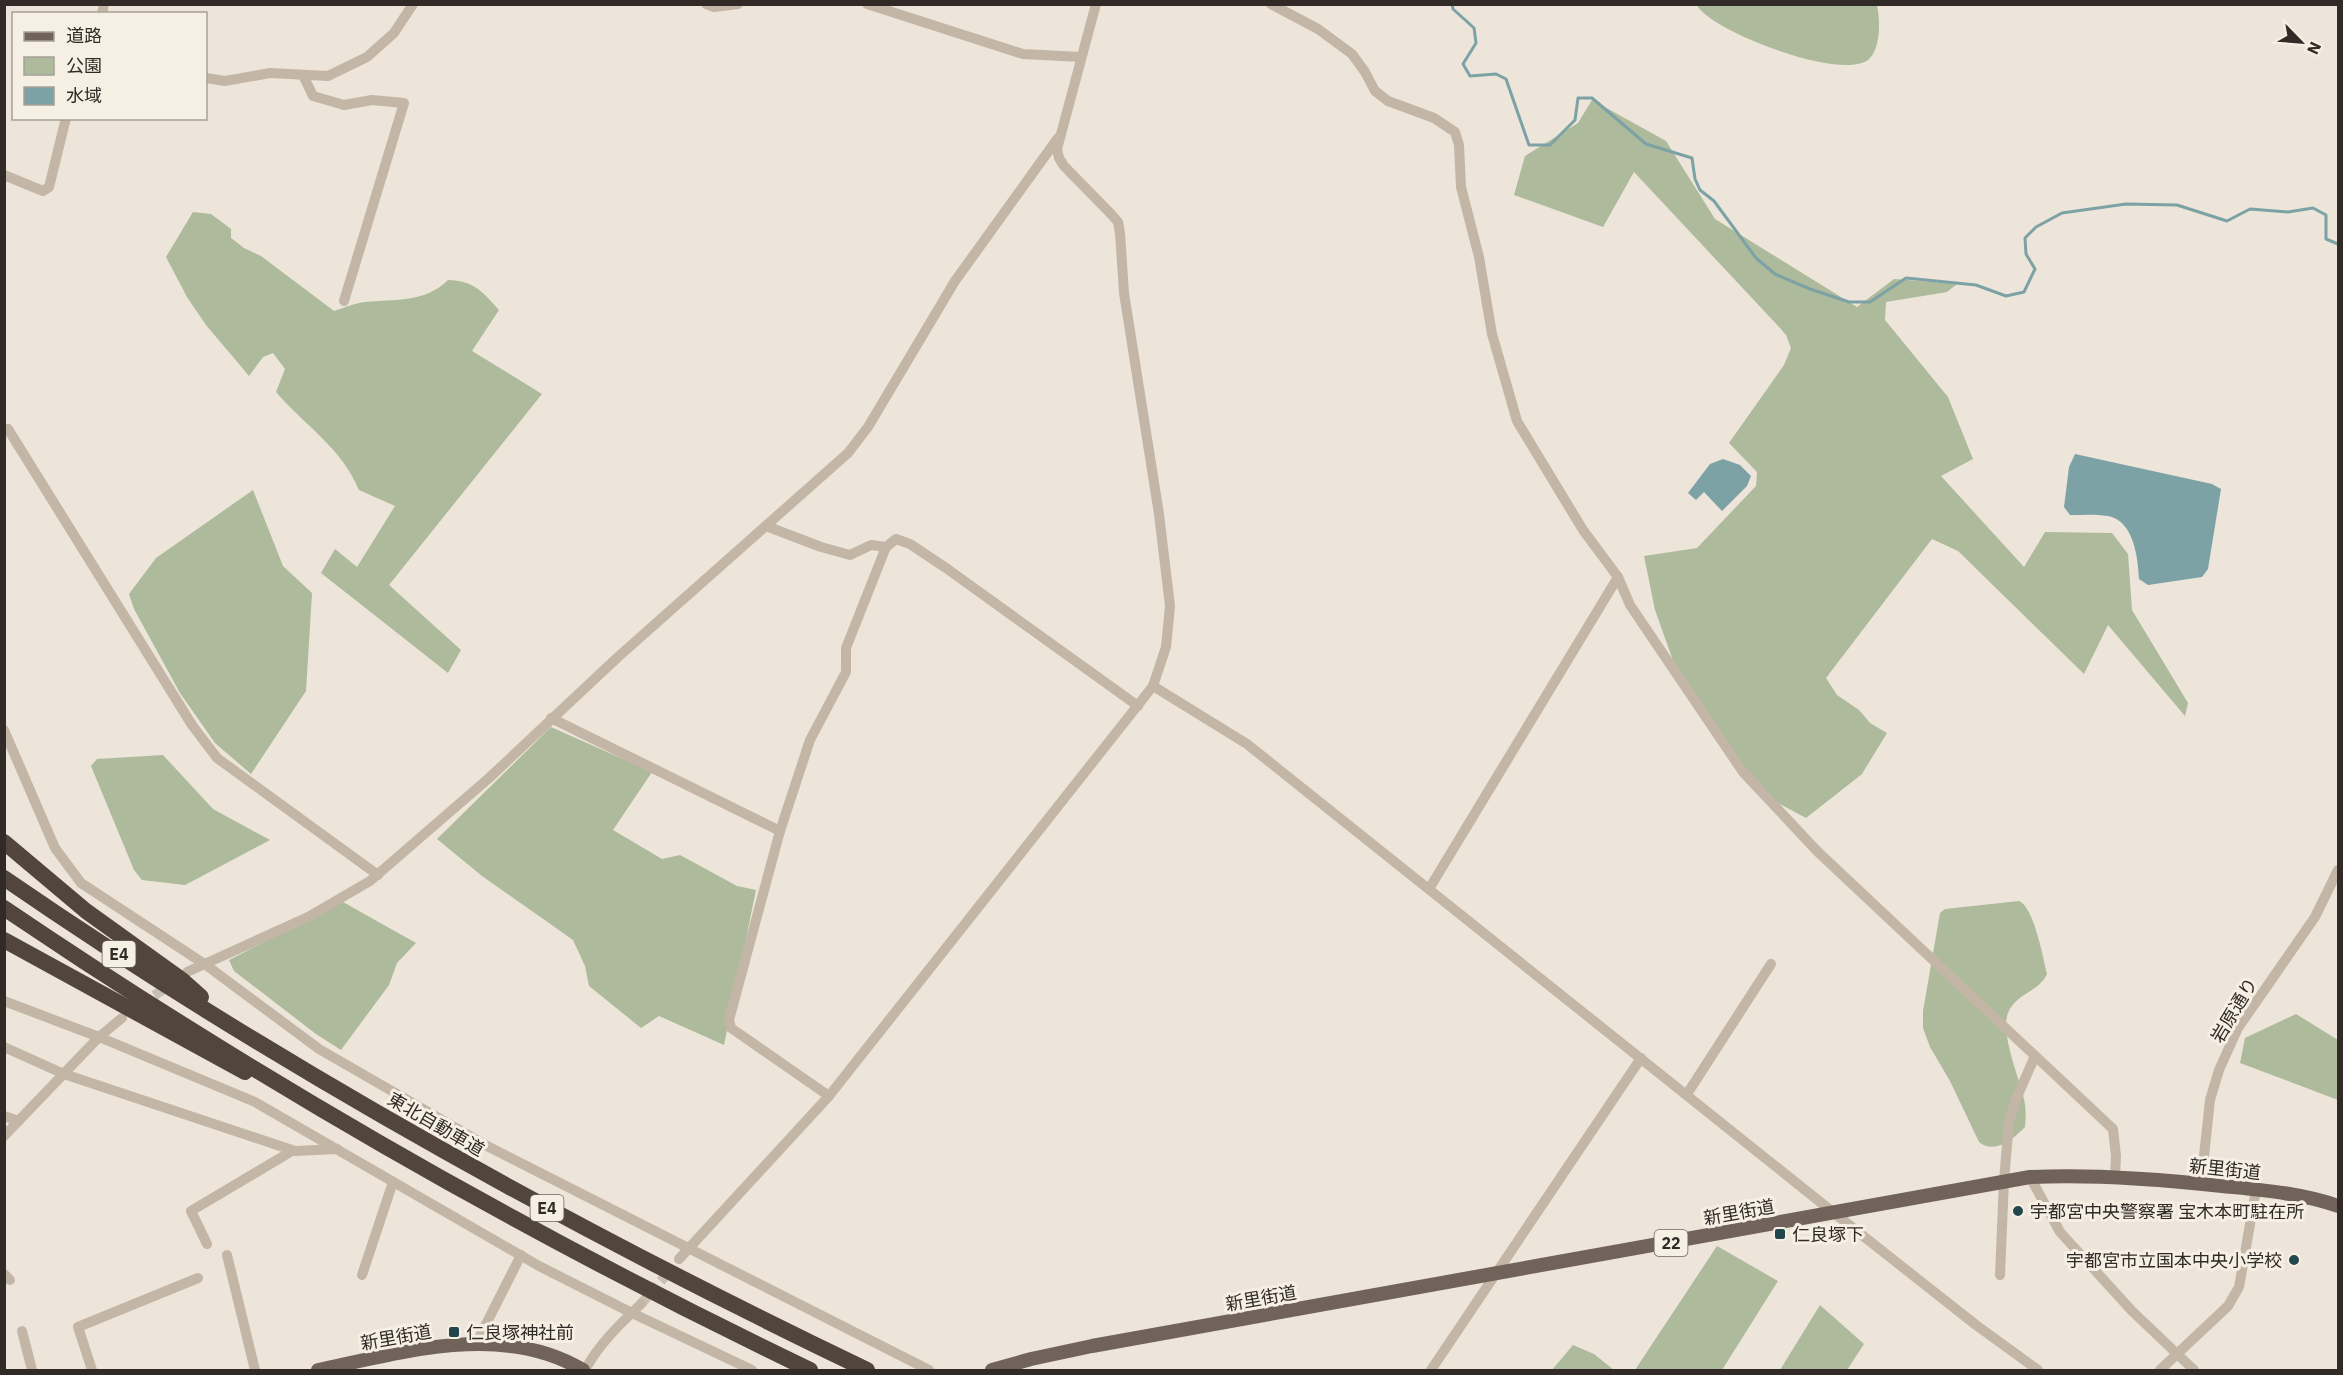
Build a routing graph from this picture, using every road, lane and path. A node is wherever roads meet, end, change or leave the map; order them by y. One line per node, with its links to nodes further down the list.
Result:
1 (413, 4): 8 (street)
2 (705, 4): 3 (street)
3 (738, 4)
4 (867, 4): 7 (street)
5 (1095, 4): 7 (street)
6 (1271, 4): 17 (street)
7 (1081, 57): 11 (street)
8 (303, 75): 9 (street); 13 (street)
9 (207, 78)
10 (66, 120): 12 (street)
11 (1060, 135): 15 (street); 18 (street)
12 (4, 175)
13 (344, 301)
14 (4, 431): 25 (street)
15 (766, 526): 16 (street); 20 (street)
16 (886, 547): 19 (street); 22 (street)
17 (1618, 577): 27 (street); 38 (street)
18 (1153, 686): 19 (street); 27 (street)
19 (1138, 706): 42 (street)
20 (551, 718): 22 (street); 25 (street)
21 (4, 730): 31 (street)
22 (780, 831): 42 (street)
23 (4, 842): 35 (highway)
24 (2338, 870): 53 (street, 岩原通り)
25 (378, 875): 31 (street)
26 (4, 878): 35 (highway, 東北自動車道 / E4)
27 (1429, 889): 39 (street)
28 (4, 908): 43 (highway, E4)
29 (4, 940): 43 (highway)
30 (1771, 964): 41 (street)
31 (206, 965): 32 (street); 58 (street)
32 (187, 972)
33 (4, 1001): 36 (street)
34 (122, 1018): 36 (street)
35 (236, 1028): 79 (highway, 東北自動車道 / E4)
36 (99, 1037): 40 (street); 47 (street)
37 (4, 1047): 40 (street)
38 (2035, 1056): 49 (street); 51 (street)
39 (1641, 1058): 41 (street); 62 (street)
40 (64, 1074): 45 (street); 48 (street)
41 (1687, 1094): 56 (street)
42 (829, 1096): 58 (street)
43 (322, 1109): 78 (highway, E4)
44 (4, 1116): 45 (street)
45 (19, 1121): 46 (street)
46 (4, 1136)
47 (337, 1149): 48 (street); 52 (street)
48 (292, 1151): 57 (street)
49 (2115, 1176): 50 (main road, 新里街道 / 22); 53 (main road, 新里街道 / 22)
50 (2030, 1177): 51 (main road, 新里街道 / 22); 70 (street)
51 (2004, 1180): 56 (main road, 新里街道 / 22); 64 (street)
52 (393, 1182): 60 (street); 63 (street)
53 (2201, 1184): 54 (main road, 新里街道 / 22)
54 (2256, 1190): 55 (main road, 新里街道 / 22); 70 (street)
55 (2338, 1206)
56 (1834, 1213): 62 (main road, 新里街道 / 22); 83 (street)
57 (207, 1244)
58 (688, 1249): 61 (street); 80 (street)
59 (227, 1255): 74 (street)
60 (521, 1256): 67 (street); 69 (street)
61 (679, 1259)
62 (1496, 1274): 81 (main road, 新里街道 / 22); 82 (street)
63 (362, 1275)
64 (2000, 1275)
65 (198, 1278): 73 (street)
66 (641, 1304): 67 (street)
67 (632, 1313): 76 (street); 77 (street)
68 (21, 1331): 72 (street)
69 (476, 1344): 71 (main road, 新里街道); 76 (main road, 新里街道)
70 (2177, 1355): 84 (street); 85 (street)
71 (357, 1366): 75 (main road, 新里街道)
72 (32, 1371)
73 (92, 1371)
74 (255, 1371)
75 (318, 1371)
76 (584, 1371)
77 (752, 1371)
78 (810, 1371)
79 (867, 1371)
80 (929, 1371)
81 (992, 1371)
82 (1431, 1371)
83 (2038, 1371)
84 (2160, 1371)
85 (2194, 1371)

